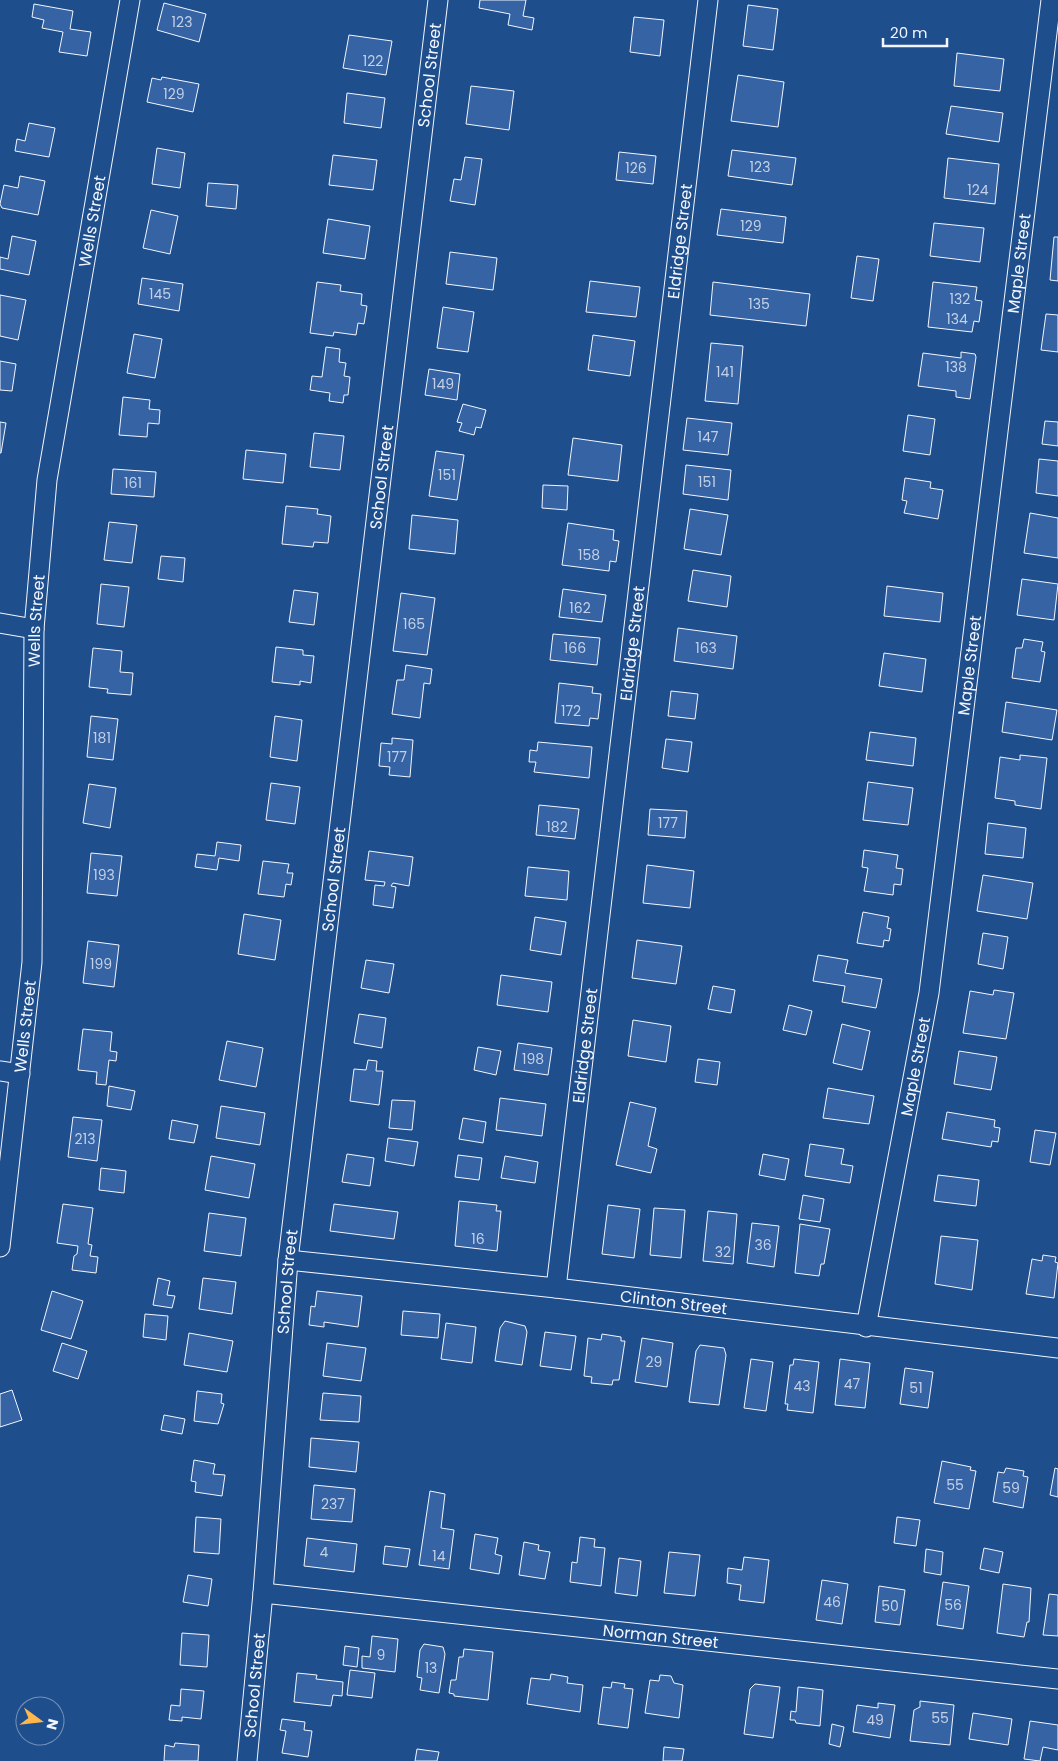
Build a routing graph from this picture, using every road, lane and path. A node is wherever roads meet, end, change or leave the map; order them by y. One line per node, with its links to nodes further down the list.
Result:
1 (130, 0): 6 (street, Wells Street)
2 (438, 0): 10 (street, School Street)
3 (708, 0): 11 (street, Eldridge Street)
4 (1051, 0): 12 (street, Maple Street)
5 (0, 623): 6 (street)
6 (34, 630): 8 (street, Wells Street)
7 (0, 1070): 8 (street)
8 (20, 1074): 9 (street, Wells Street)
9 (0, 1248)
10 (288, 1260): 11 (street, Clinton Street); 14 (street, School Street)
11 (556, 1288): 12 (street, Clinton Street)
12 (866, 1327): 13 (street, Clinton Street)
13 (1058, 1348)
14 (263, 1593): 15 (street, Norman Street); 16 (street, School Street)
15 (1058, 1679)
16 (246, 1761)

